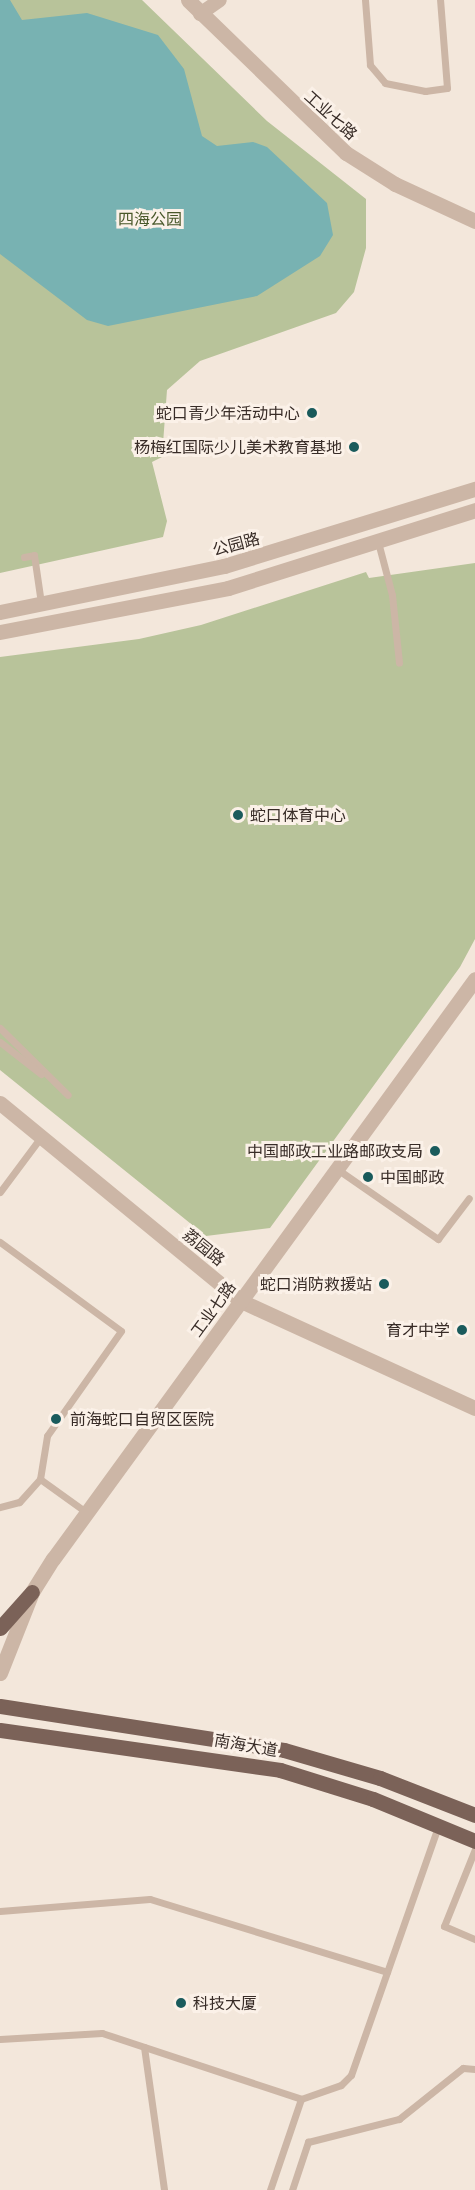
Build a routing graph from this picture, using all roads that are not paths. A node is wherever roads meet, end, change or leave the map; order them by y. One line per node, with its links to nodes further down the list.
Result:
1 (188, 0): 5 (street, 工业七路)
2 (220, 0): 5 (street)
3 (364, 0): 4 (lane)
4 (440, 0)
5 (200, 14): 6 (street, 工业七路)
6 (475, 222)
7 (475, 489): 11 (street, 公园路)
8 (475, 510): 9 (street)
9 (378, 542): 13 (street); 14 (lane)
10 (24, 557): 11 (lane)
11 (41, 606): 12 (street, 公园路)
12 (0, 612)
13 (0, 632)
14 (399, 663)
15 (475, 979): 22 (street, 工业七路)
16 (0, 1028): 19 (lane)
17 (0, 1042): 18 (lane)
18 (46, 1078)
19 (68, 1095)
20 (0, 1103): 21 (street, 荔园路)
21 (41, 1137): 23 (lane); 26 (street, 荔园路)
22 (337, 1169): 24 (lane); 26 (street, 工业七路)
23 (0, 1192)
24 (469, 1198)
25 (0, 1242): 28 (lane)
26 (241, 1301): 27 (street, 荔园路); 30 (street, 工业七路)
27 (475, 1408)
28 (40, 1479): 29 (lane); 30 (lane)
29 (0, 1507)
30 (86, 1512): 31 (street, 工业七路)
31 (32, 1592): 32 (main road); 33 (street, 工业七路)
32 (0, 1628)
33 (0, 1673)
34 (0, 1706): 36 (main road, 南海大道)
35 (0, 1730): 37 (main road, 南海大道)
36 (475, 1815)
37 (438, 1826): 38 (main road, 南海大道); 42 (lane)
38 (475, 1841)
39 (475, 1849): 41 (lane)
40 (0, 1911): 42 (lane)
41 (475, 1939)
42 (387, 1972): 46 (lane)
43 (0, 2039): 44 (lane)
44 (144, 2047): 46 (lane); 47 (lane)
45 (475, 2069): 49 (lane)
46 (301, 2099): 48 (lane)
47 (164, 2190)
48 (270, 2190)
49 (292, 2190)

